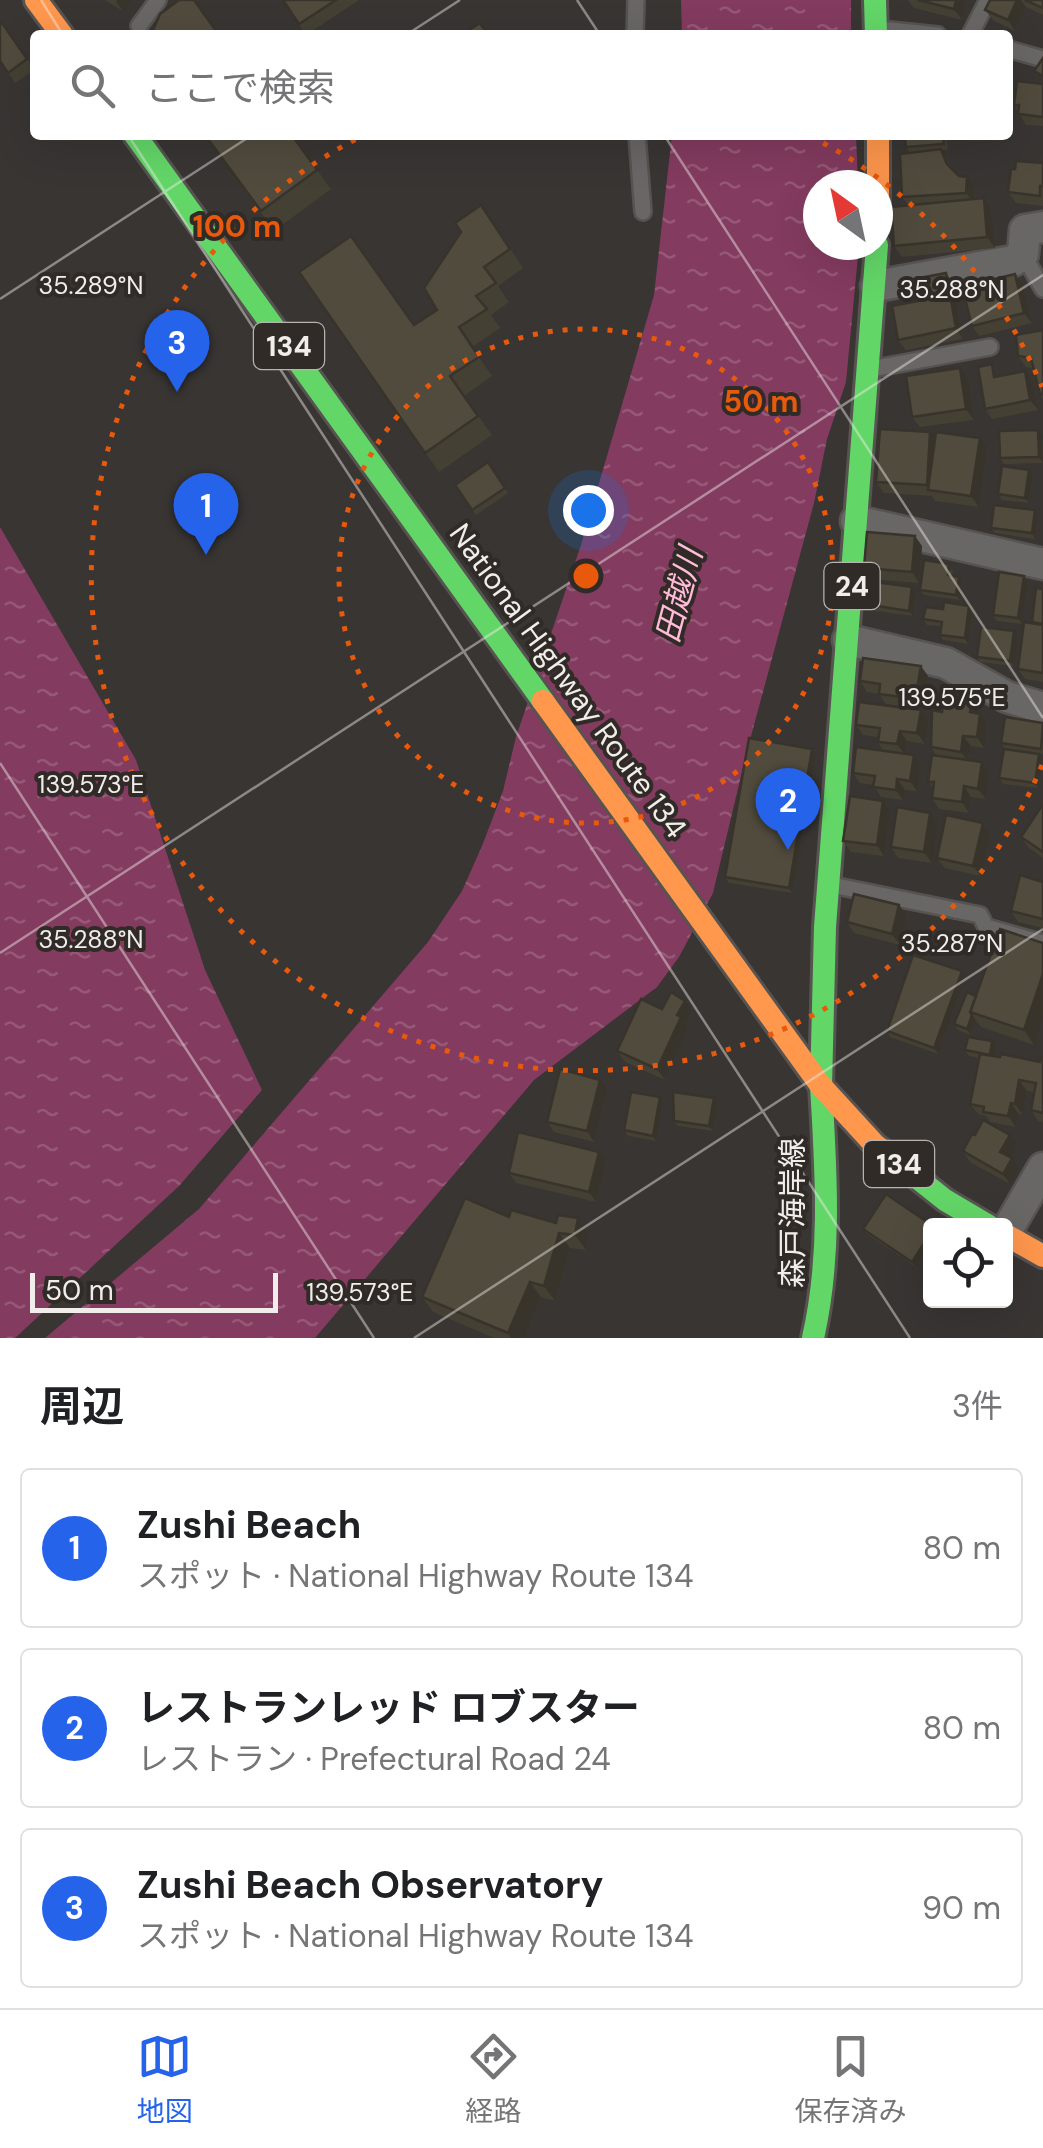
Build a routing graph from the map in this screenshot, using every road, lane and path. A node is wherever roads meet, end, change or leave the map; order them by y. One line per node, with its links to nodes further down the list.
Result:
1 (36, 0): 7 (main road)
2 (158, 0): 6 (lane)
3 (636, 0): 8 (lane)
4 (875, 0): 9 (main road)
5 (988, 0): 10 (lane)
6 (139, 26)
7 (58, 30)
8 (635, 30)
9 (876, 30)
10 (973, 30)
11 (1013, 51): 12 (lane)
12 (1043, 59)
13 (139, 140): 31 (main road, National Highway Route 134 / 134)
14 (636, 140): 17 (lane)
15 (878, 140): 16 (main road)
16 (878, 170)
17 (643, 212)
18 (1043, 227): 19 (street)
19 (1023, 254): 21 (street); 22 (lane)
20 (877, 260): 21 (main road, 24)
21 (876, 286): 24 (main road, 24)
22 (1043, 289)
23 (990, 347): 24 (lane)
24 (868, 370): 25 (main road, 24)
25 (856, 521): 26 (street); 27 (main road, 24)
26 (1043, 564)
27 (848, 640): 28 (street); 29 (main road, 24)
28 (1043, 708)
29 (828, 884): 30 (lane); 31 (main road, 24)
30 (1043, 943)
31 (821, 1086): 33 (main road, National Highway Route 134 / 134); 37 (main road, 森戸海岸線)
32 (1043, 1168): 34 (street)
33 (975, 1218)
34 (1013, 1222)
35 (1013, 1238): 36 (main road)
36 (1043, 1256)
37 (814, 1338)

